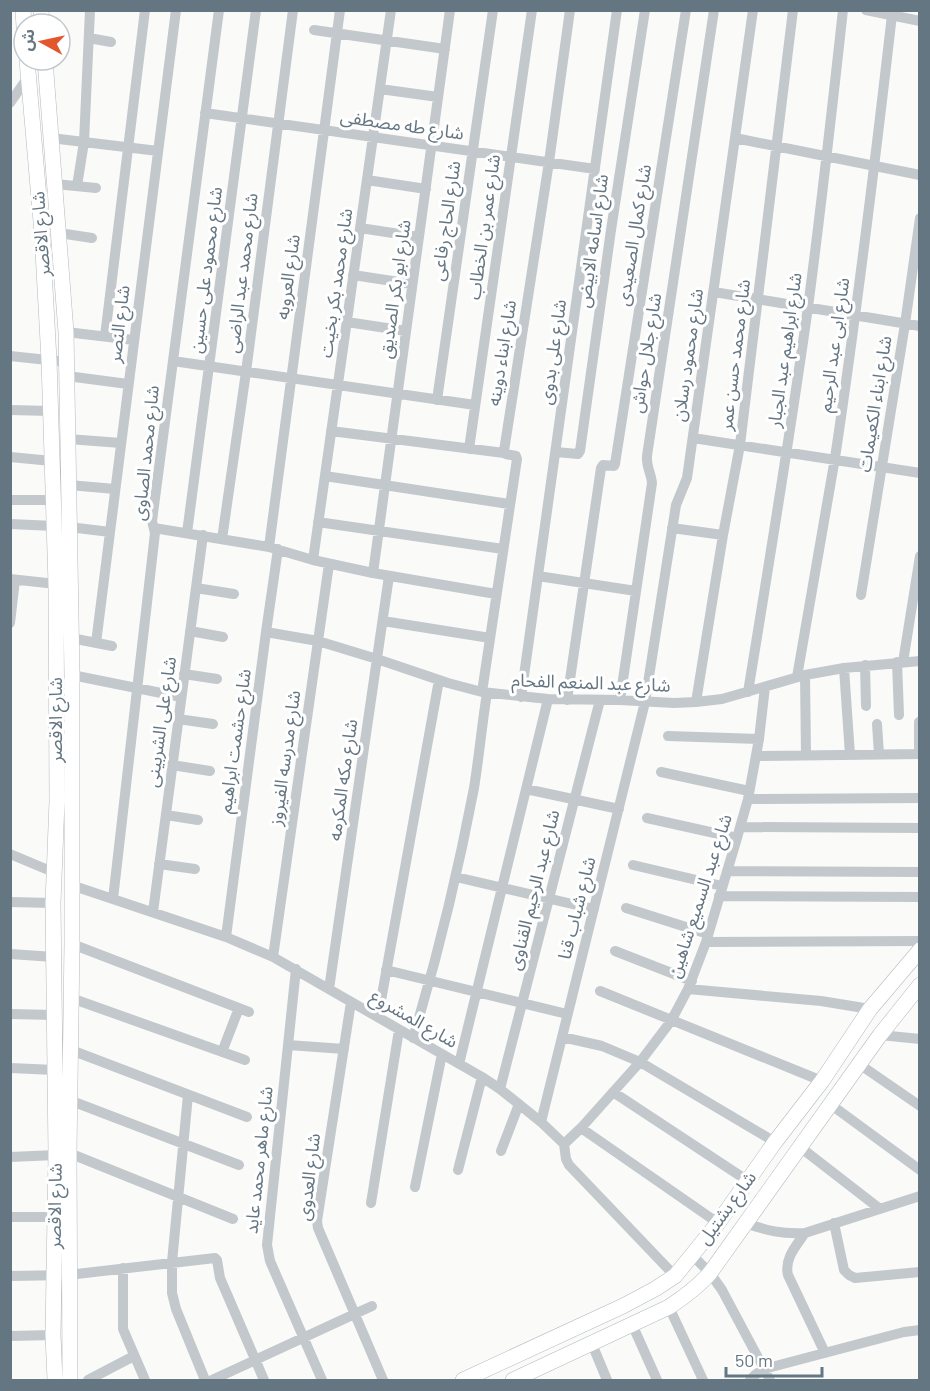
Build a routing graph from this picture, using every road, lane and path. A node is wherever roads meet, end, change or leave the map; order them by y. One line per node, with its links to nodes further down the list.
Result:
1 (90, 10): 25 (street)
2 (145, 10): 45 (street)
3 (176, 10): 46 (street, شارع النصر)
4 (219, 10): 35 (street, شارع محمد الصاوى)
5 (256, 10): 36 (street, شارع محمود على حسين)
6 (293, 10): 37 (street, شارع محمد عبد الراضى)
7 (340, 10): 24 (street, شارع العروبه)
8 (391, 10): 26 (street, شارع محمد بكر بخيت)
9 (450, 10): 28 (street, شارع ابو بكر الصديق)
10 (493, 10): 47 (street, شارع الحاج رفاعى)
11 (532, 10): 48 (street, شارع عمر بن الخطاب)
12 (570, 10): 50 (street, شارع ابناء دوينه)
13 (617, 10): 52 (street, شارع على بدوى)
14 (645, 10): 98 (street, شارع اسامه الابيض)
15 (686, 10): 133 (street, شارع كمال الصعيدى)
16 (714, 10): 136 (street, شارع جلال حواش)
17 (753, 10): 41 (street, شارع محمود رسلان)
18 (793, 10): 44 (street, شارع محمد حسن عمر)
19 (843, 10): 49 (street, شارع ابراهيم عبد الجبار)
20 (866, 10): 21 (street)
21 (900, 14): 22 (street); 51 (street, شارع ابى عبد الرحيم)
22 (920, 21)
23 (314, 30): 24 (street)
24 (337, 34): 26 (street); 38 (street, شارع العروبه)
25 (89, 38): 27 (street); 42 (street)
26 (387, 41): 28 (street); 32 (street, شارع محمد بكر بخيت)
27 (111, 42)
28 (445, 49): 33 (street, شارع ابو بكر الصديق)
29 (28, 72): 31 (street, شارع الاقصر)
30 (46, 72): 40 (street, شارع الاقصر)
31 (28, 77): 34 (street); 78 (street, شارع الاقصر)
32 (380, 89): 33 (street); 39 (street, شارع محمد بكر بخيت)
33 (438, 97): 43 (street, شارع ابو بكر الصديق)
34 (10, 103)
35 (205, 113): 36 (street, شارع طه مصطفى); 79 (street, شارع محمد الصاوى)
36 (242, 118): 37 (street, شارع طه مصطفى); 80 (street, شارع محمود على حسين)
37 (279, 124): 38 (street, شارع طه مصطفى); 82 (street, شارع محمد عبد الراضى)
38 (324, 130): 39 (street, شارع طه مصطفى); 83 (street, شارع العروبه)
39 (373, 137): 43 (street, شارع طه مصطفى); 54 (street, شارع محمد بكر بخيت)
40 (51, 138): 42 (street); 55 (street, شارع الاقصر)
41 (735, 138): 44 (street); 66 (street, شارع محمود رسلان)
42 (84, 142): 45 (street); 56 (street)
43 (432, 145): 47 (street, شارع طه مصطفى); 58 (street, شارع ابو بكر الصديق)
44 (776, 146): 49 (street); 67 (street, شارع محمد حسن عمر)
45 (128, 147): 46 (street); 75 (street)
46 (158, 151): 76 (street, شارع النصر)
47 (473, 152): 48 (street, شارع طه مصطفى); 87 (street, شارع الحاج رفاعى)
48 (511, 157): 50 (street, شارع طه مصطفى); 88 (street, شارع عمر بن الخطاب)
49 (827, 157): 51 (street); 68 (street, شارع ابراهيم عبد الجبار)
50 (549, 162): 52 (street, شارع طه مصطفى); 100 (street, شارع ابناء دوينه)
51 (875, 166): 53 (street); 69 (street, شارع ابى عبد الرحيم)
52 (595, 169): 98 (street, شارع على بدوى)
53 (920, 175)
54 (367, 180): 58 (street); 60 (street, شارع محمد بكر بخيت)
55 (55, 184): 56 (street); 61 (street, شارع الاقصر)
56 (77, 186): 57 (street)
57 (96, 188)
58 (426, 189): 62 (street, شارع ابو بكر الصديق)
59 (920, 218): 71 (street, شارع ابناء الكعيمات)
60 (360, 228): 62 (street); 64 (street, شارع محمد بكر بخيت)
61 (59, 233): 63 (street); 74 (street, شارع الاقصر)
62 (419, 237): 65 (street, شارع ابو بكر الصديق)
63 (92, 238)
64 (353, 275): 65 (street); 70 (street, شارع محمد بكر بخيت)
65 (412, 284): 73 (street, شارع ابو بكر الصديق)
66 (714, 292): 67 (street); 92 (street, شارع محمود رسلان)
67 (759, 299): 68 (street); 96 (street, شارع محمد حسن عمر)
68 (808, 307): 69 (street); 99 (street, شارع ابراهيم عبد الجبار)
69 (856, 315): 71 (street); 102 (street, شارع ابى عبد الرحيم)
70 (347, 322): 73 (street); 85 (street, شارع محمد بكر بخيت)
71 (905, 324): 72 (street); 104 (street, شارع ابناء الكعيمات)
72 (920, 326)
73 (406, 331): 86 (street, شارع ابو بكر الصديق)
74 (66, 332): 75 (street); 81 (street, شارع الاقصر)
75 (105, 336): 76 (street)
76 (134, 340): 84 (street, شارع النصر)
77 (10, 356): 78 (street)
78 (49, 360): 81 (street); 90 (street, شارع الاقصر)
79 (173, 361): 80 (street); 116 (street, شارع محمد الصاوى)
80 (210, 367): 82 (street); 120 (street, شارع محمود على حسين)
81 (67, 369): 84 (street); 93 (street, شارع الاقصر)
82 (246, 372): 83 (street); 123 (street, شارع محمد عبد الراضى)
83 (291, 379): 85 (street); 124 (street, شارع العروبه)
84 (128, 384): 95 (street, شارع النصر)
85 (338, 385): 86 (street); 91 (street, شارع محمد بكر بخيت)
86 (397, 394): 87 (street); 94 (street, شارع ابو بكر الصديق)
87 (437, 400): 88 (street)
88 (475, 405): 97 (street, شارع عمر بن الخطاب)
89 (10, 410): 90 (street)
90 (51, 411): 103 (street, شارع الاقصر)
91 (332, 431): 94 (street); 106 (street, شارع محمد بكر بخيت)
92 (693, 438): 96 (street); 117 (street, شارع محمود رسلان)
93 (68, 439): 95 (street); 107 (street, شارع الاقصر)
94 (391, 439): 97 (street); 108 (street, شارع ابو بكر الصديق)
95 (121, 443): 109 (street, شارع النصر)
96 (740, 445): 99 (street); 121 (street, شارع محمد حسن عمر)
97 (469, 449): 100 (street)
98 (556, 452): 131 (street, شارع على بدوى)
99 (787, 452): 102 (street); 163 (street, شارع ابراهيم عبد الجبار)
100 (504, 453): 112 (street)
101 (10, 457): 103 (street)
102 (834, 460): 104 (street); 157 (street, شارع ابى عبد الرحيم)
103 (52, 461): 111 (street, شارع الاقصر)
104 (882, 467): 105 (street); 139 (street, شارع ابناء الكعيمات)
105 (920, 473)
106 (325, 476): 108 (street); 113 (street, شارع محمد بكر بخيت)
107 (69, 485): 109 (street); 115 (street, شارع الاقصر)
108 (385, 485): 112 (street); 118 (street, شارع ابو بكر الصديق)
109 (115, 489): 119 (street, شارع النصر)
110 (10, 500): 111 (street)
111 (53, 500): 115 (street, شارع الاقصر)
112 (509, 504): 125 (street)
113 (318, 522): 118 (street); 127 (street, شارع محمد بكر بخيت)
114 (10, 524): 115 (street)
115 (62, 527): 119 (street); 134 (street, شارع الاقصر); 145 (street, شارع الاقصر)
116 (154, 528): 120 (street); 161 (street, شارع محمد الصاوى)
117 (672, 528): 121 (street); 170 (street, شارع محمود رسلان)
118 (379, 531): 125 (street); 129 (street, شارع ابو بكر الصديق)
119 (110, 532): 148 (street, شارع النصر)
120 (188, 534): 122 (street)
121 (723, 535): 171 (street, شارع محمد حسن عمر)
122 (203, 536): 123 (street); 135 (street, شارع على الشربينى)
123 (222, 539): 124 (street)
124 (274, 548): 127 (street); 143 (street, شارع حشمت ابراهيم)
125 (503, 549): 138 (street)
126 (920, 556): 152 (street)
127 (313, 560): 128 (street)
128 (329, 564): 129 (street); 147 (street, شارع مدرسه الفيروز)
129 (373, 573): 130 (street)
130 (389, 576): 138 (street); 140 (street, شارع مكه المكرمه)
131 (538, 576): 133 (street); 165 (street, شارع على بدوى)
132 (13, 580): 134 (street); 141 (street)
133 (584, 583): 136 (street); 168 (street)
134 (56, 584): 203 (street, شارع الاقصر)
135 (196, 588): 137 (street); 142 (street, شارع على الشربينى)
136 (636, 591): 167 (street, شارع جلال حواش)
137 (234, 594)
138 (496, 594): 146 (street)
139 (861, 595)
140 (383, 621): 146 (street); 150 (street, شارع مكه المكرمه)
141 (10, 623)
142 (190, 632): 144 (street); 155 (street, شارع على الشربينى)
143 (266, 632): 147 (street, شارع عبد المنعم الفحام); 217 (street, شارع حشمت ابراهيم)
144 (223, 637)
145 (71, 638): 148 (street); 156 (street, شارع الاقصر)
146 (490, 638): 162 (street)
147 (318, 641): 150 (street, شارع عبد المنعم الفحام); 225 (street, شارع مدرسه الفيروز)
148 (96, 643): 149 (street)
149 (112, 646)
150 (377, 659): 159 (street, شارع عبد المنعم الفحام); 231 (street, شارع مكه المكرمه)
151 (920, 661): 152 (street, شارع عبد المنعم الفحام)
152 (900, 662): 153 (street, شارع عبد المنعم الفحام); 173 (street)
153 (865, 665): 154 (street, شارع عبد المنعم الفحام); 172 (street)
154 (844, 668): 157 (street, شارع عبد المنعم الفحام); 183 (street)
155 (184, 674): 158 (street); 164 (street, شارع على الشربينى)
156 (72, 675): 161 (street); 206 (street, شارع الاقصر)
157 (801, 676): 160 (street, شارع عبد المنعم الفحام); 182 (street, شارع ابى عبد الرحيم)
158 (217, 679)
159 (439, 680): 162 (street, شارع عبد المنعم الفحام); 227 (street)
160 (765, 687): 163 (street, شارع عبد المنعم الفحام); 179 (street, شارع عبد السميع شاهين)
161 (137, 688): 164 (street); 211 (street, شارع محمد الصاوى)
162 (484, 692): 165 (street, شارع عبد المنعم الفحام); 205 (street)
163 (748, 692): 171 (street, شارع عبد المنعم الفحام)
164 (181, 697): 174 (street, شارع على الشربينى)
165 (521, 697): 166 (street, شارع عبد المنعم الفحام)
166 (548, 699): 168 (street, شارع عبد المنعم الفحام); 188 (street)
167 (620, 699): 169 (street, شارع عبد المنعم الفحام); 170 (street, شارع عبد المنعم الفحام)
168 (567, 700): 169 (street, شارع عبد المنعم الفحام)
169 (600, 700): 191 (street, شارع عبد الرحيم القناوى)
170 (645, 702): 171 (street, شارع عبد المنعم الفحام); 192 (street, شارع شباب قنا)
171 (696, 702)
172 (866, 706)
173 (899, 715)
174 (178, 719): 176 (street); 185 (street, شارع على الشربينى)
175 (919, 722): 181 (street)
176 (213, 724)
177 (877, 724): 180 (street)
178 (668, 736): 179 (street)
179 (759, 739): 184 (street, شارع عبد السميع شاهين)
180 (879, 754): 181 (street); 183 (street)
181 (919, 754)
182 (807, 755): 183 (street); 184 (street)
183 (850, 755)
184 (756, 756): 189 (street, شارع عبد السميع شاهين)
185 (172, 765): 186 (street); 193 (street, شارع على الشربينى)
186 (210, 771)
187 (661, 772): 189 (street)
188 (526, 789): 191 (street); 207 (street)
189 (748, 795): 190 (street); 197 (street, شارع عبد السميع شاهين)
190 (920, 798)
191 (574, 800): 192 (street); 210 (street, شارع عبد الرحيم القناوى)
192 (619, 809): 215 (street, شارع شباب قنا)
193 (166, 815): 195 (street); 199 (street, شارع على الشربينى)
194 (647, 818): 197 (street)
195 (198, 820)
196 (920, 828): 197 (street)
197 (739, 832): 202 (street, شارع عبد السميع شاهين)
198 (10, 854): 203 (street)
199 (159, 864): 201 (street); 216 (street, شارع على الشربينى)
200 (633, 865): 208 (street)
201 (195, 869)
202 (727, 871): 204 (street); 208 (street, شارع عبد السميع شاهين)
203 (53, 872): 213 (street, شارع الاقصر)
204 (920, 872)
205 (456, 877): 207 (street); 228 (street)
206 (71, 885): 211 (street, شارع المشروع); 220 (street, شارع الاقصر)
207 (502, 887): 210 (street); 232 (street)
208 (721, 891): 209 (street); 218 (street, شارع عبد السميع شاهين)
209 (920, 897)
210 (549, 898): 215 (street); 236 (street, شارع عبد الرحيم القناوى)
211 (113, 899): 216 (street, شارع المشروع)
212 (10, 902): 213 (street)
213 (53, 903): 224 (street, شارع الاقصر)
214 (626, 908): 218 (street)
215 (594, 909): 240 (street, شارع شباب قنا)
216 (153, 912): 217 (street, شارع المشروع)
217 (226, 937): 225 (street, شارع المشروع)
218 (707, 938): 219 (street); 229 (street, شارع عبد السميع شاهين)
219 (920, 941)
220 (72, 944): 234 (street, شارع الاقصر); 252 (street)
221 (920, 950): 238 (street, شارع بشتيل)
222 (615, 951): 229 (street)
223 (10, 954): 224 (street)
224 (54, 957): 241 (street, شارع الاقصر)
225 (273, 957): 226 (street, شارع المشروع)
226 (296, 969): 231 (street, شارع المشروع); 249 (street, شارع ماهر محمد عايد)
227 (386, 970): 228 (street); 242 (street)
228 (430, 981): 232 (street); 247 (street)
229 (690, 985): 238 (street); 243 (street, شارع عبد السميع شاهين)
230 (920, 985): 237 (street, شارع بشتيل)
231 (329, 989): 235 (street, شارع المشروع)
232 (476, 992): 236 (street); 256 (street)
233 (600, 992): 243 (street)
234 (70, 998): 251 (street, شارع الاقصر); 252 (street)
235 (351, 1002): 242 (street, شارع المشروع); 250 (street, شارع العدوى)
236 (522, 1003): 240 (street); 262 (street, شارع عبد الرحيم القناوى)
237 (913, 1003): 245 (street, شارع بشتيل)
238 (870, 1009): 261 (street, شارع بشتيل)
239 (10, 1014): 241 (street)
240 (567, 1014): 246 (street, شارع شباب قنا)
241 (54, 1015): 259 (street, شارع الاقصر)
242 (378, 1017): 244 (street, شارع المشروع)
243 (671, 1021): 255 (street, شارع عبد السميع شاهين); 261 (street)
244 (399, 1030): 247 (street, شارع المشروع); 286 (street)
245 (880, 1035): 248 (street); 257 (street, شارع بشتيل)
246 (562, 1037): 255 (street); 270 (street, شارع شباب قنا)
247 (413, 1038): 253 (street, شارع المشروع)
248 (920, 1039)
249 (288, 1045): 250 (street); 310 (street, شارع ماهر محمد عايد)
250 (344, 1049): 305 (street, شارع العدوى)
251 (70, 1050): 264 (street); 265 (street, شارع الاقصر)
252 (222, 1052): 254 (street)
253 (442, 1054): 256 (street, شارع المشروع); 283 (street)
254 (245, 1060)
255 (640, 1062): 263 (street, شارع عبد السميع شاهين); 272 (street)
256 (459, 1064): 260 (street, شارع المشروع)
257 (859, 1064): 267 (street, شارع بشتيل); 268 (street)
258 (10, 1068): 259 (street)
259 (55, 1070): 277 (street, شارع الاقصر)
260 (482, 1077): 262 (street, شارع المشروع); 280 (street)
261 (822, 1081): 272 (street, شارع بشتيل)
262 (500, 1089): 266 (street, شارع المشروع)
263 (613, 1092): 271 (street, شارع عبد السميع شاهين); 282 (street)
264 (188, 1095): 269 (street); 273 (street)
265 (69, 1100): 273 (street); 277 (street, شارع الاقصر)
266 (519, 1104): 270 (street, شارع المشروع); 276 (street)
267 (830, 1104): 275 (street, شارع بشتيل); 281 (street)
268 (919, 1106)
269 (247, 1118)
270 (540, 1122): 274 (street, شارع المشروع)
271 (581, 1128): 274 (street, شارع عبد السميع شاهين); 291 (street)
272 (775, 1142): 282 (street, شارع بشتيل)
273 (184, 1144): 279 (street); 285 (street)
274 (564, 1144): 301 (street, شارع المشروع)
275 (800, 1147): 287 (street); 292 (street, شارع بشتيل)
276 (501, 1151)
277 (62, 1154): 278 (street); 285 (street); 289 (street, شارع الاقصر); 300 (street, شارع الاقصر)
278 (10, 1157)
279 (240, 1165)
280 (458, 1170)
281 (920, 1170)
282 (748, 1181): 291 (street, شارع بشتيل)
283 (415, 1187)
284 (920, 1196): 287 (street)
285 (178, 1197): 290 (street); 296 (street)
286 (371, 1203)
287 (880, 1209): 293 (street)
288 (10, 1217): 289 (street)
289 (55, 1217): 300 (street, شارع الاقصر)
290 (233, 1219)
291 (718, 1223): 295 (street, شارع بشتيل)
292 (745, 1223): 294 (street); 299 (street, شارع بشتيل)
293 (834, 1223): 294 (street); 298 (street)
294 (805, 1233): 312 (street)
295 (693, 1256): 299 (street); 301 (street, شارع بشتيل)
296 (172, 1262): 297 (street); 314 (street); 321 (street)
297 (123, 1268): 300 (street); 313 (street)
298 (920, 1272)
299 (710, 1273): 304 (street, شارع بشتيل); 315 (street)
300 (61, 1275): 302 (street); 308 (street, شارع الاقصر); 318 (street, شارع الاقصر)
301 (675, 1275): 326 (street, شارع بشتيل)
302 (10, 1276)
303 (372, 1306): 305 (street)
304 (669, 1307): 306 (street, شارع بشتيل); 330 (street)
305 (354, 1314): 310 (street); 325 (street, شارع العدوى)
306 (632, 1324): 311 (street, شارع بشتيل); 329 (street)
307 (920, 1330): 312 (street)
308 (53, 1335): 309 (street); 317 (street, شارع الاقصر)
309 (10, 1336)
310 (303, 1338): 314 (street); 324 (street, شارع ماهر محمد عايد)
311 (592, 1344): 316 (street, شارع بشتيل); 328 (street)
312 (825, 1353): 315 (street)
313 (134, 1356): 319 (street); 320 (street)
314 (255, 1360): 322 (street); 323 (street)
315 (764, 1369): 331 (street); 332 (street)
316 (536, 1376): 327 (street, شارع بشتيل)
317 (55, 1380)
318 (70, 1380)
319 (88, 1380)
320 (145, 1380)
321 (205, 1380)
322 (212, 1380)
323 (264, 1380)
324 (322, 1380)
325 (383, 1380)
326 (463, 1380)
327 (513, 1380)
328 (607, 1380)
329 (657, 1380)
330 (703, 1380)
331 (750, 1380)
332 (770, 1380)

